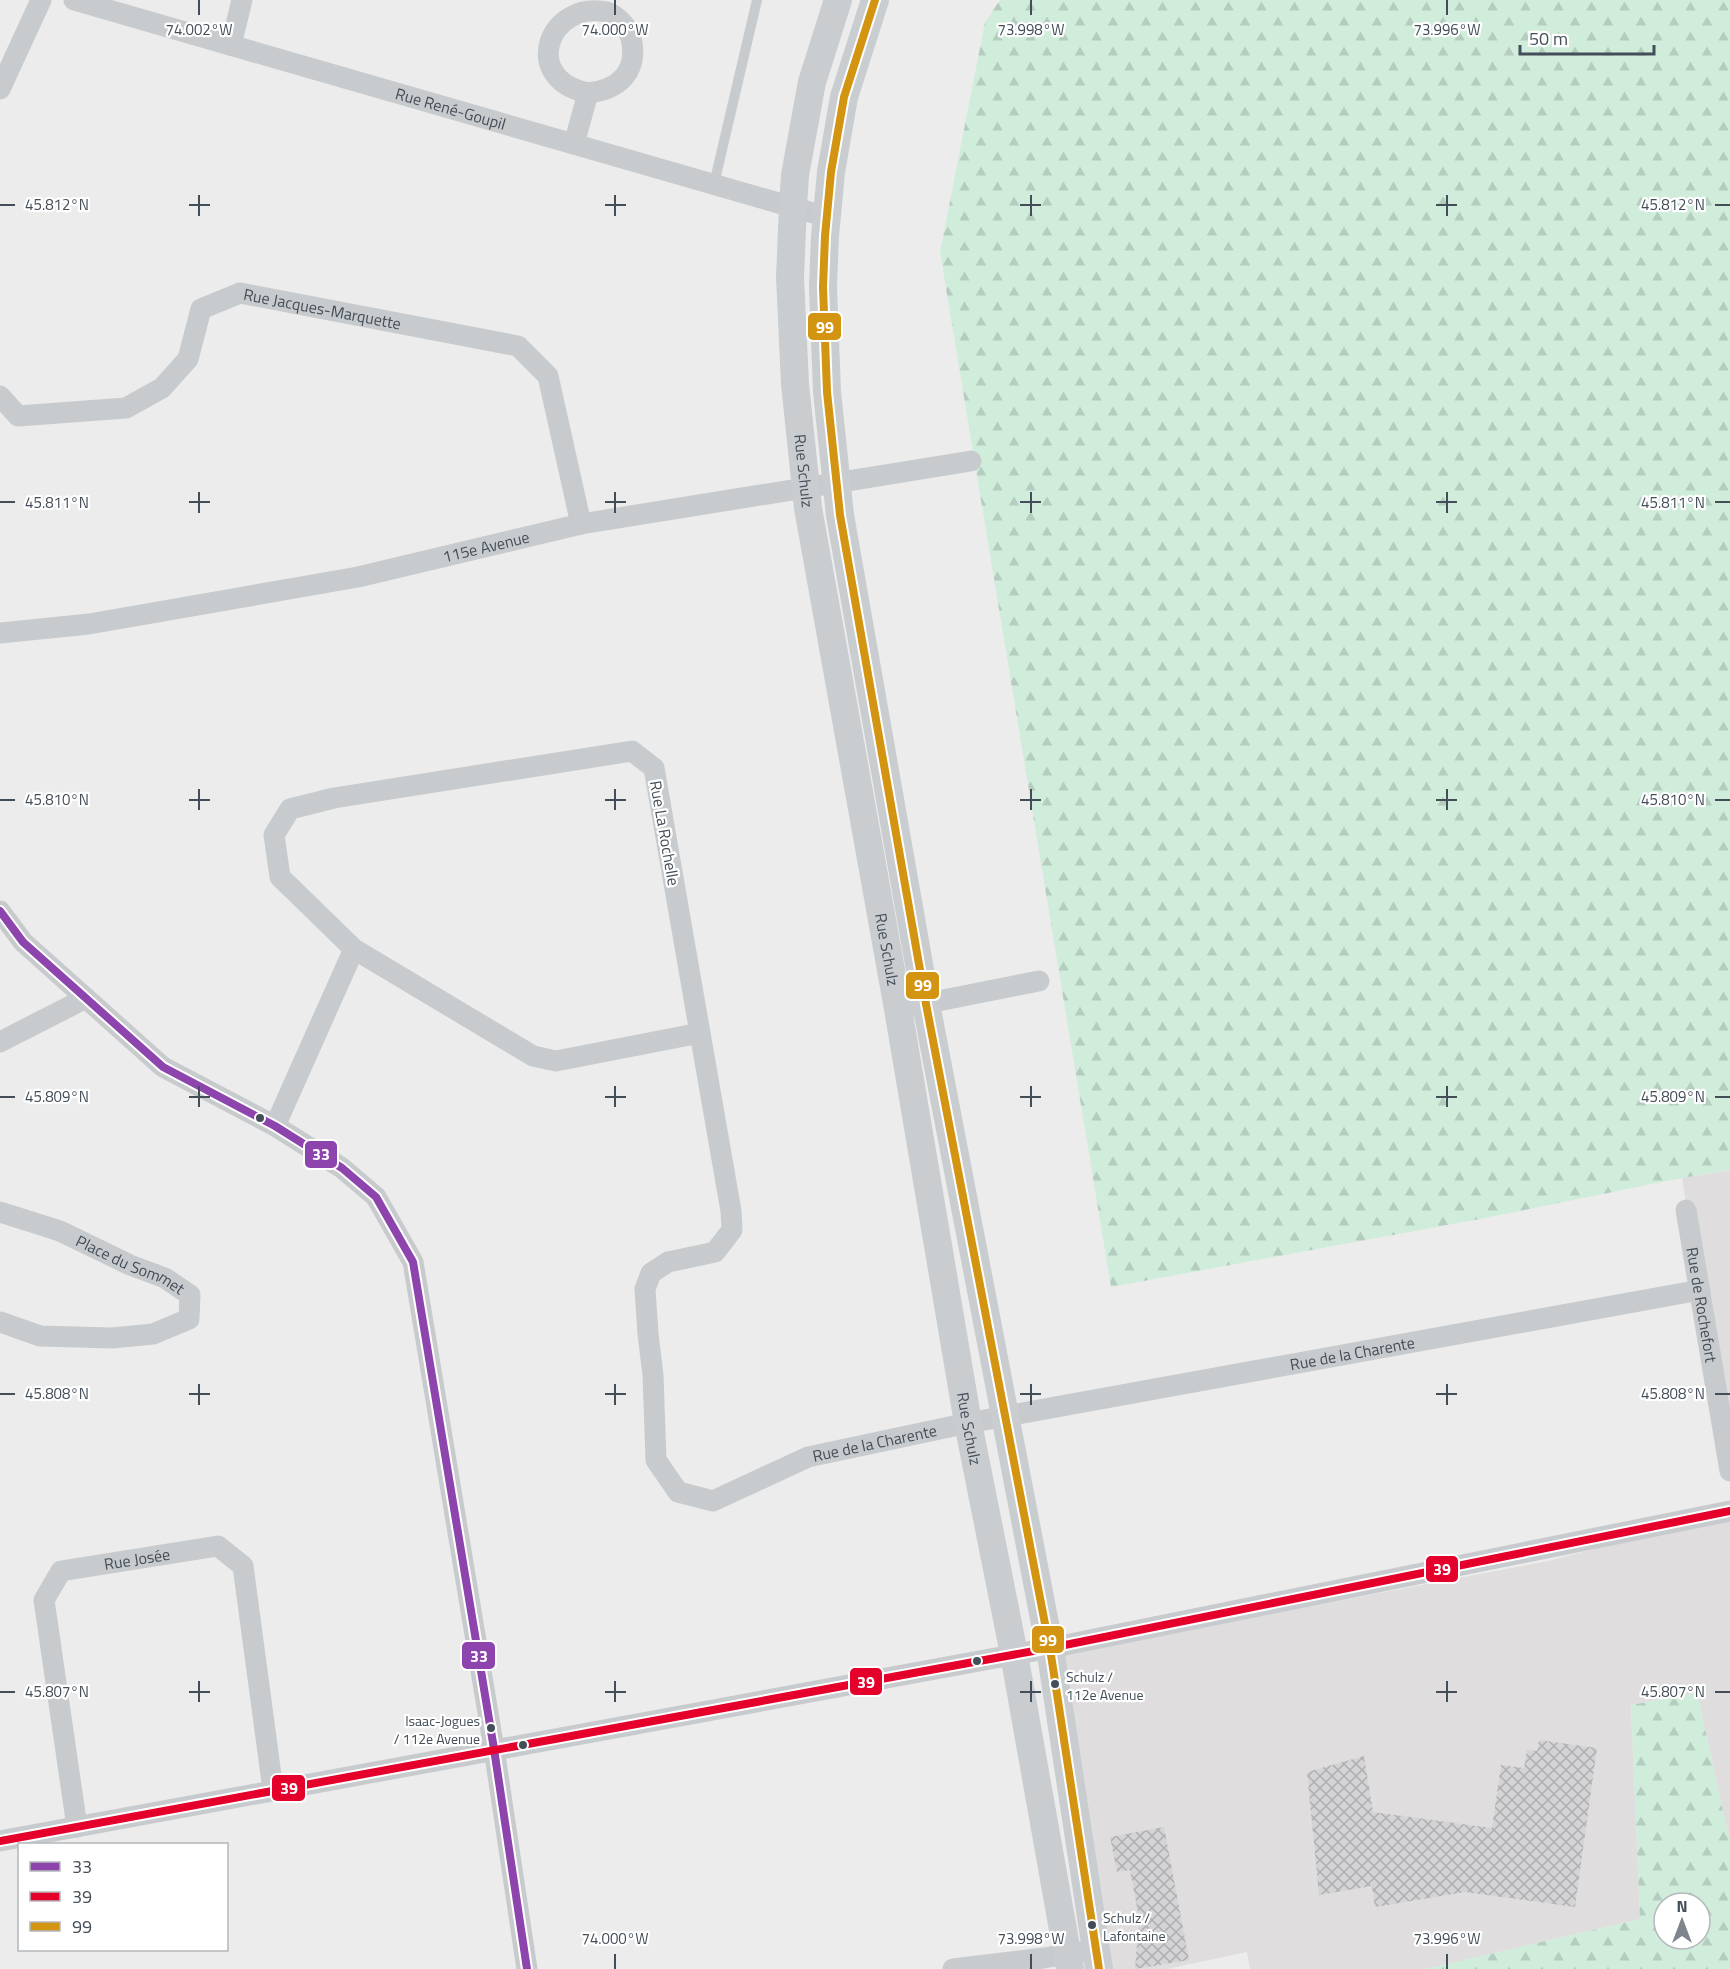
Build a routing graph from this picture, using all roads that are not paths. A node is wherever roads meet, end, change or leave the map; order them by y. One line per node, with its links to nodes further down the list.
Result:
1 (41, 0): 8 (street)
2 (74, 0): 7 (street, Rue René-Goupil)
3 (242, 0): 7 (street)
4 (758, 0): 11 (lane)
5 (838, 0): 12 (street, Rue Schulz)
6 (876, 0): 13 (street, Rue Schulz)
7 (231, 45): 10 (street, Rue René-Goupil)
8 (0, 89)
9 (588, 93): 9 (street); 10 (street)
10 (574, 144): 11 (street, Rue René-Goupil)
11 (714, 184): 12 (street, Rue René-Goupil)
12 (792, 206): 13 (street, Rue René-Goupil); 17 (street, Rue Schulz)
13 (827, 217): 16 (street, Rue Schulz)
14 (0, 396): 18 (street, Rue Jacques-Marquette)
15 (971, 461): 16 (street, 115e Avenue)
16 (837, 484): 17 (street, 115e Avenue); 24 (street, Rue Schulz)
17 (806, 489): 18 (street, 115e Avenue); 25 (street, Rue Schulz)
18 (581, 524): 19 (street, 115e Avenue)
19 (0, 633)
20 (0, 912): 23 (street)
21 (354, 949): 26 (street, Rue La Rochelle); 26 (street, Rue La Rochelle); 28 (street)
22 (1039, 981): 24 (street)
23 (86, 998): 27 (street); 28 (street)
24 (926, 1004): 25 (street); 33 (street, Rue Schulz)
25 (898, 1009): 34 (street, Rue Schulz)
26 (700, 1033): 34 (street, Rue de la Charente)
27 (0, 1042)
28 (275, 1126): 40 (street)
29 (1686, 1210): 31 (street, Rue de Rochefort)
30 (0, 1212): 32 (street, Place du Sommet)
31 (1700, 1290): 33 (street, Rue de la Charente); 35 (street, Rue de Rochefort)
32 (0, 1322)
33 (1006, 1416): 34 (street, Rue de la Charente); 38 (street, Rue Schulz)
34 (968, 1423): 39 (street, Rue Schulz)
35 (1727, 1429): 36 (street, Rue de Rochefort)
36 (1730, 1471)
37 (1730, 1511): 38 (street)
38 (1050, 1648): 39 (street); 42 (street, Rue Schulz)
39 (1014, 1654): 40 (street); 43 (street, Rue Schulz)
40 (494, 1749): 41 (street); 48 (street)
41 (273, 1790): 44 (street); 44 (street, Rue Josée)
42 (1073, 1795): 43 (street); 46 (street, Rue Schulz)
43 (1039, 1799): 47 (street, Rue Schulz)
44 (77, 1827): 45 (street)
45 (0, 1841)
46 (1097, 1959): 47 (street)
47 (1069, 1962): 49 (street)
48 (525, 1969)
49 (953, 1969)

